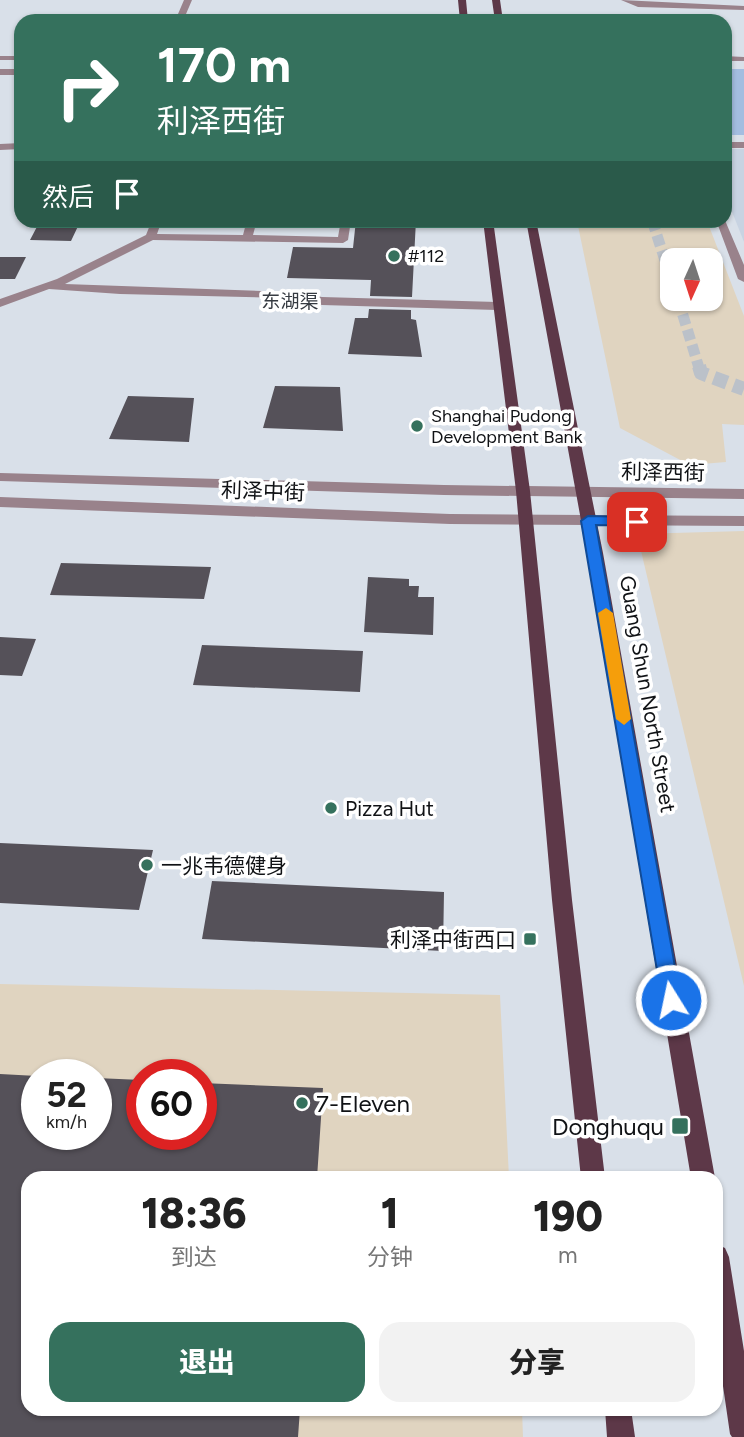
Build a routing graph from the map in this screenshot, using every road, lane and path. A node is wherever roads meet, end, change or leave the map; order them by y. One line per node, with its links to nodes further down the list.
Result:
1 (625, 0): 2 (street)
2 (744, 8)
3 (154, 228): 9 (street)
4 (250, 228): 10 (street)
5 (345, 228): 10 (street)
6 (489, 228): 14 (main road)
7 (532, 228): 17 (main road, Guang Shun North Street)
8 (724, 228): 11 (street)
9 (151, 237): 10 (street); 12 (street)
10 (247, 239)
11 (744, 279)
12 (50, 285): 13 (street); 14 (street)
13 (0, 303)
14 (497, 306): 16 (main road)
15 (0, 477): 16 (street, 利泽中街)
16 (523, 491): 17 (street, 利泽中街); 20 (main road)
17 (582, 492): 18 (street, 利泽西街); 21 (main road, Guang Shun North Street)
18 (744, 494)
19 (0, 502): 20 (street, 利泽中街)
20 (525, 520): 21 (street, 利泽中街); 23 (main road)
21 (588, 521): 22 (street); 24 (main road, Guang Shun North Street)
22 (744, 522)
23 (592, 1171)
24 (702, 1171)
25 (723, 1301): 27 (main road)
26 (619, 1416): 28 (main road)
27 (744, 1434)
28 (621, 1437)

